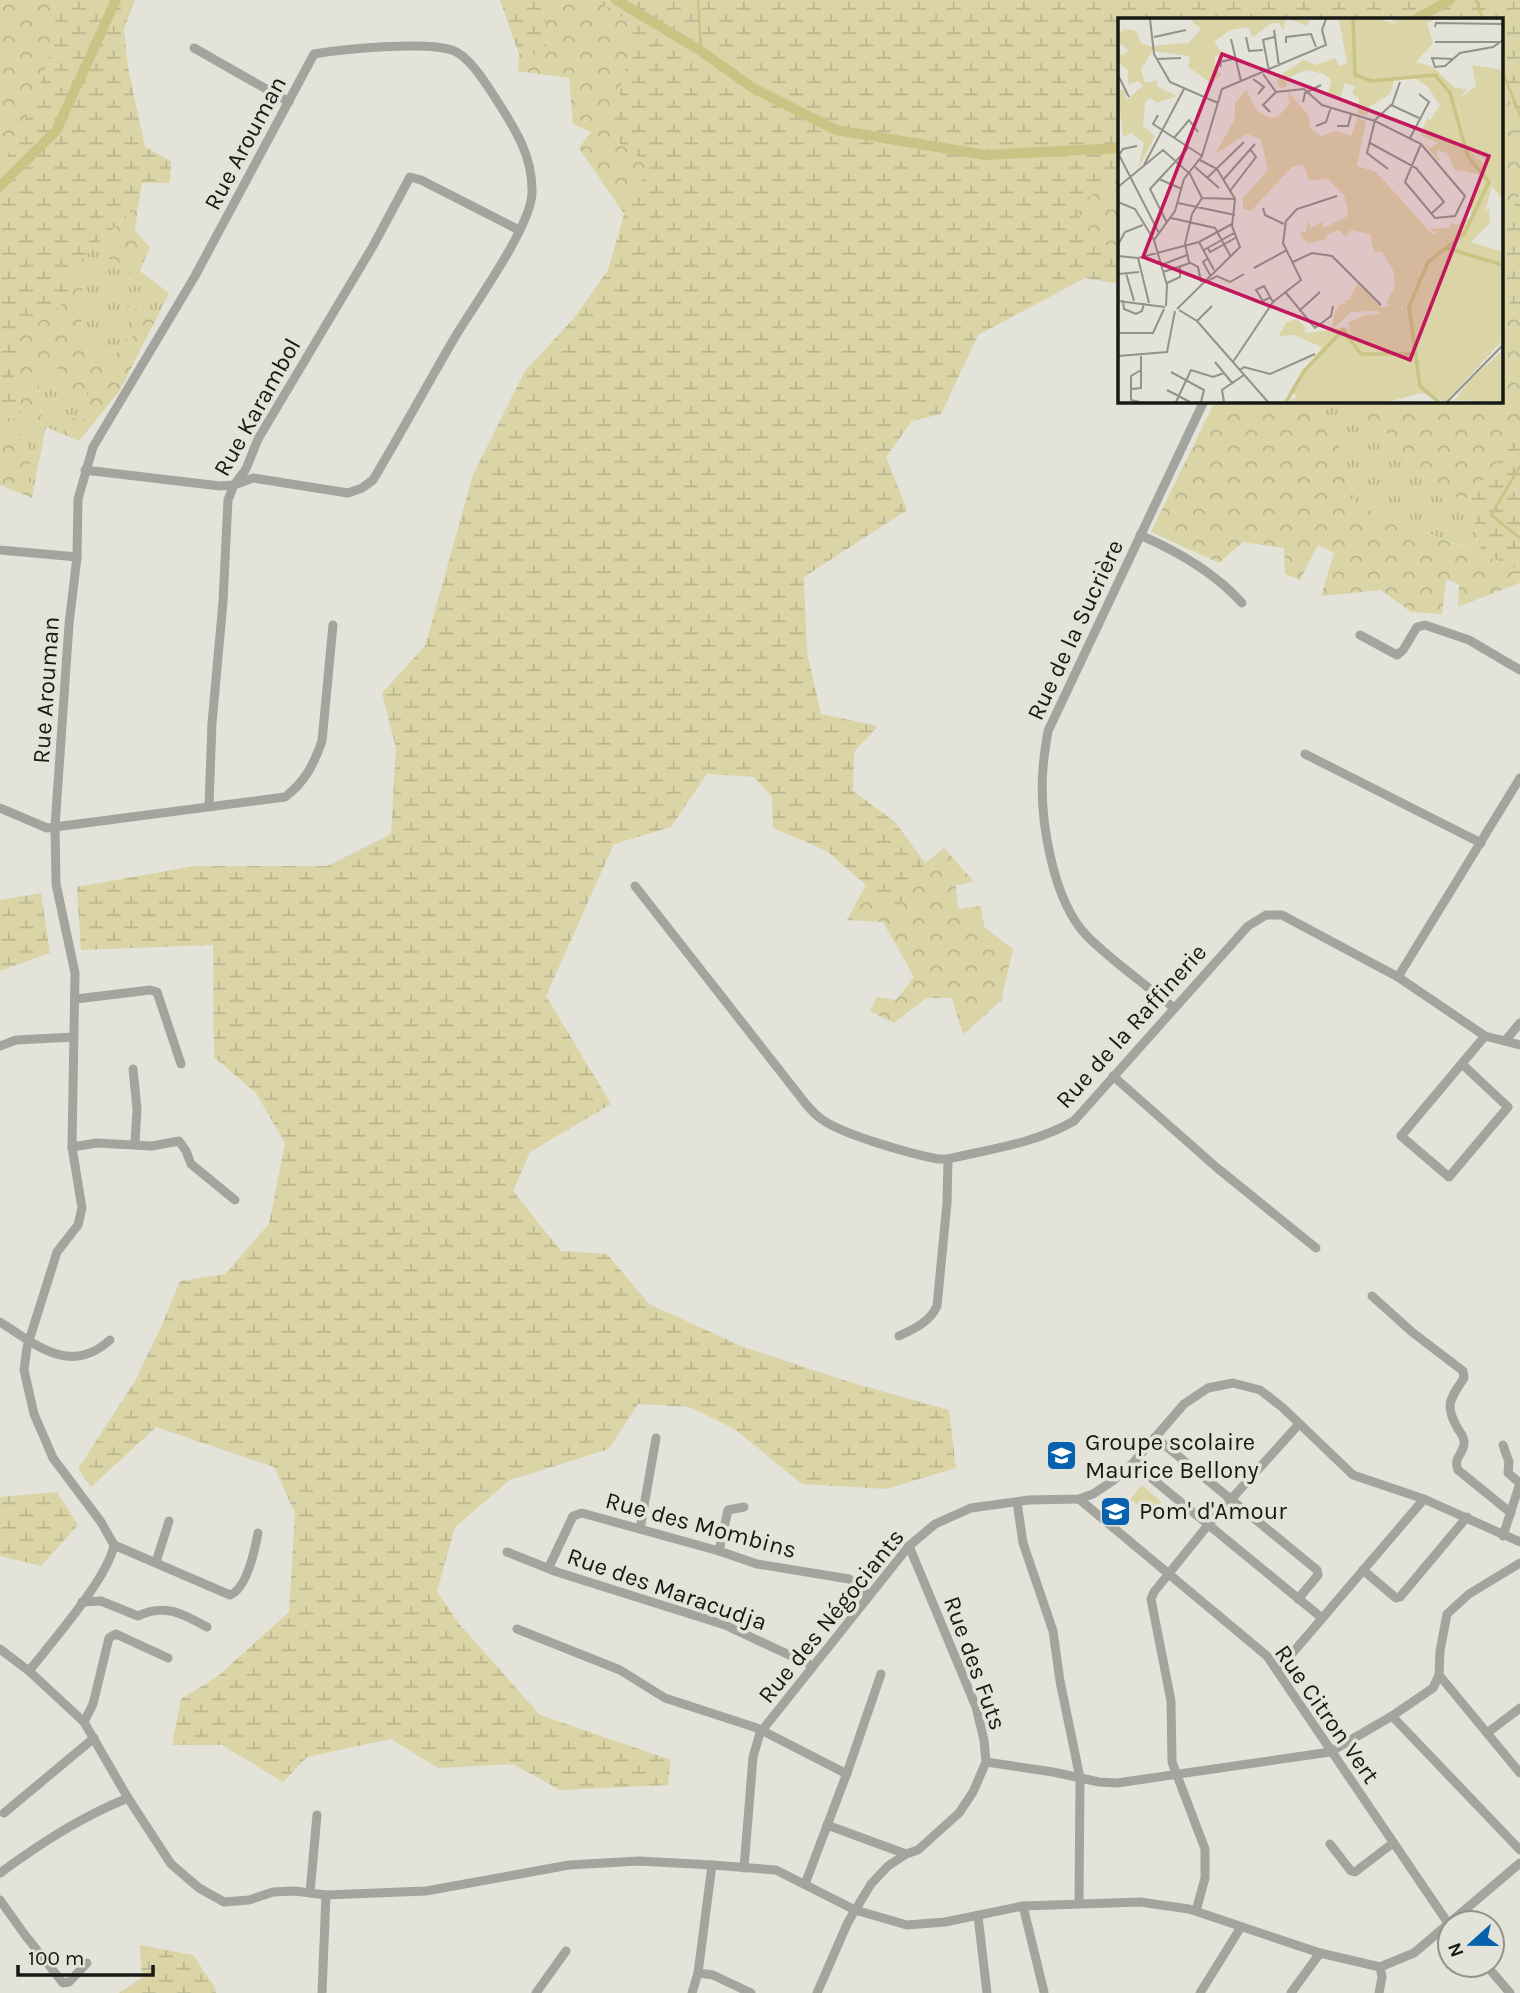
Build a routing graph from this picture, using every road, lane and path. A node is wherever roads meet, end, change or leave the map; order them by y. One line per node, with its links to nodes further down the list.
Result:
1 (194, 48): 2 (street)
2 (289, 102): 3 (street, Rue Arouman); 5 (street, Rue Arouman)
3 (519, 230): 6 (street); 6 (street, Rue Karambol)
4 (1204, 402): 7 (street, Rue de la Sucrière)
5 (85, 470): 6 (street); 9 (street, Rue Arouman)
6 (234, 485): 16 (street, Rue Karambol)
7 (1140, 535): 10 (street); 23 (street, Rue de la Sucrière)
8 (0, 550): 9 (street)
9 (77, 557): 18 (street, Rue Arouman)
10 (1242, 603)
11 (333, 625): 16 (street)
12 (1360, 635): 13 (street)
13 (1520, 670)
14 (1305, 754): 19 (street)
15 (1520, 778): 19 (street)
16 (209, 806): 18 (street)
17 (0, 808): 18 (street)
18 (55, 827): 22 (street, Rue Arouman)
19 (1480, 843): 21 (street)
20 (635, 886): 36 (street, Rue de la Raffinerie)
21 (1398, 977): 23 (street, Rue de la Raffinerie); 25 (street, Rue de la Raffinerie)
22 (76, 999): 26 (street, Rue Arouman); 30 (street)
23 (1174, 1008): 33 (street, Rue de la Raffinerie)
24 (1520, 1023): 27 (street)
25 (1485, 1036): 27 (street, Rue de la Raffinerie); 31 (street)
26 (74, 1037): 29 (street); 35 (street, Rue Arouman)
27 (1505, 1041): 28 (street, Rue de la Raffinerie)
28 (1520, 1045)
29 (0, 1046)
30 (181, 1064)
31 (1462, 1064): 31 (street)
32 (133, 1069): 34 (street)
33 (1113, 1076): 36 (street, Rue de la Raffinerie); 38 (street)
34 (135, 1144): 35 (street); 37 (street)
35 (72, 1147): 42 (street, Rue Arouman)
36 (948, 1159): 41 (street)
37 (234, 1200)
38 (1316, 1248)
39 (1372, 1296): 54 (street)
40 (0, 1321): 42 (street)
41 (899, 1336)
42 (30, 1339): 43 (street); 62 (street, Rue Arouman)
43 (110, 1339)
44 (1299, 1424): 45 (street, Rue des Négociants); 49 (street); 51 (street, Rue des Négociants)
45 (1155, 1437): 48 (street, Rue des Négociants); 49 (street)
46 (656, 1438): 58 (street)
47 (1503, 1445): 54 (street)
48 (1133, 1463): 50 (street, Rue des Négociants); 57 (street)
49 (1231, 1498): 57 (street); 72 (street)
50 (1079, 1499): 52 (street, Rue des Négociants); 70 (street, Rue Citron Vert)
51 (1424, 1499): 55 (street, Rue des Négociants); 69 (street)
52 (1017, 1502): 63 (street, Rue des Négociants); 95 (street)
53 (744, 1507): 64 (street)
54 (1511, 1513): 60 (street)
55 (1467, 1517): 60 (street, Rue des Négociants); 69 (street)
56 (169, 1521): 66 (street)
57 (1208, 1525): 70 (street); 72 (street)
58 (640, 1529): 64 (street, Rue des Mombins); 68 (street, Rue des Mombins)
59 (258, 1533): 66 (street)
60 (1503, 1536): 61 (street, Rue des Négociants)
61 (1520, 1542)
62 (114, 1545): 66 (street); 73 (street)
63 (909, 1546): 71 (street, Rue des Négociants); 91 (street, Rue des Futs)
64 (719, 1551): 71 (street, Rue des Mombins)
65 (507, 1552): 68 (street, Rue des Maracudja)
66 (156, 1562)
67 (1520, 1563): 83 (street)
68 (549, 1567): 79 (street, Rue des Maracudja)
69 (1363, 1570): 74 (street)
70 (1168, 1573): 80 (street, Rue Citron Vert); 94 (street)
71 (869, 1596): 79 (street, Rue des Négociants)
72 (1298, 1599): 74 (street)
73 (82, 1602): 75 (street); 81 (street)
74 (1322, 1618): 80 (street)
75 (207, 1627)
76 (517, 1629): 87 (street)
77 (0, 1648): 81 (street)
78 (168, 1658): 86 (street)
79 (813, 1666): 87 (street, Rue des Négociants)
80 (1278, 1670): 90 (street, Rue Citron Vert)
81 (29, 1671): 86 (street)
82 (881, 1674): 93 (street)
83 (1439, 1675): 85 (street); 88 (street)
84 (1520, 1708): 88 (street)
85 (1392, 1716): 90 (street); 102 (street)
86 (84, 1722): 89 (street)
87 (762, 1730): 93 (street); 106 (street, Rue des Négociants)
88 (1487, 1733): 92 (street)
89 (94, 1738): 96 (street); 97 (street)
90 (1330, 1752): 94 (street); 100 (street, Rue Citron Vert)
91 (985, 1762): 95 (street); 103 (street, Rue des Futs)
92 (1520, 1773)
93 (847, 1774): 99 (street)
94 (1175, 1774): 95 (street); 117 (street)
95 (1080, 1778): 112 (street)
96 (128, 1798): 107 (street); 109 (street)
97 (4, 1812)
98 (317, 1815): 109 (street)
99 (827, 1825): 103 (street); 108 (street)
100 (1393, 1843): 101 (street); 114 (street, Rue Citron Vert)
101 (1330, 1844)
102 (1520, 1850)
103 (906, 1854): 116 (street, Rue des Futs)
104 (1520, 1863): 115 (street)
105 (712, 1865): 106 (street); 110 (street); 125 (street)
106 (744, 1868): 108 (street)
107 (0, 1873)
108 (805, 1884): 116 (street)
109 (310, 1893): 110 (street)
110 (326, 1895): 128 (street)
111 (0, 1900): 123 (street)
112 (1079, 1903): 113 (street); 117 (street)
113 (1023, 1906): 118 (street); 127 (street)
114 (1438, 1909)
115 (1467, 1909)
116 (855, 1910): 118 (street); 132 (street, Rue des Futs)
117 (1196, 1911): 119 (street)
118 (978, 1916): 133 (street)
119 (1241, 1927): 122 (street); 134 (street)
120 (1436, 1935): 124 (street)
121 (566, 1951): 129 (street)
122 (1320, 1953): 124 (street); 135 (street)
123 (87, 1963)
124 (1380, 1968): 136 (street)
125 (698, 1973): 130 (street); 131 (street)
126 (1498, 1979): 137 (street)
127 (1044, 1992)
128 (322, 1993)
129 (536, 1993)
130 (692, 1993)
131 (751, 1993)
132 (817, 1993)
133 (987, 1993)
134 (1200, 1993)
135 (1291, 1993)
136 (1379, 1993)
137 (1510, 1993)

